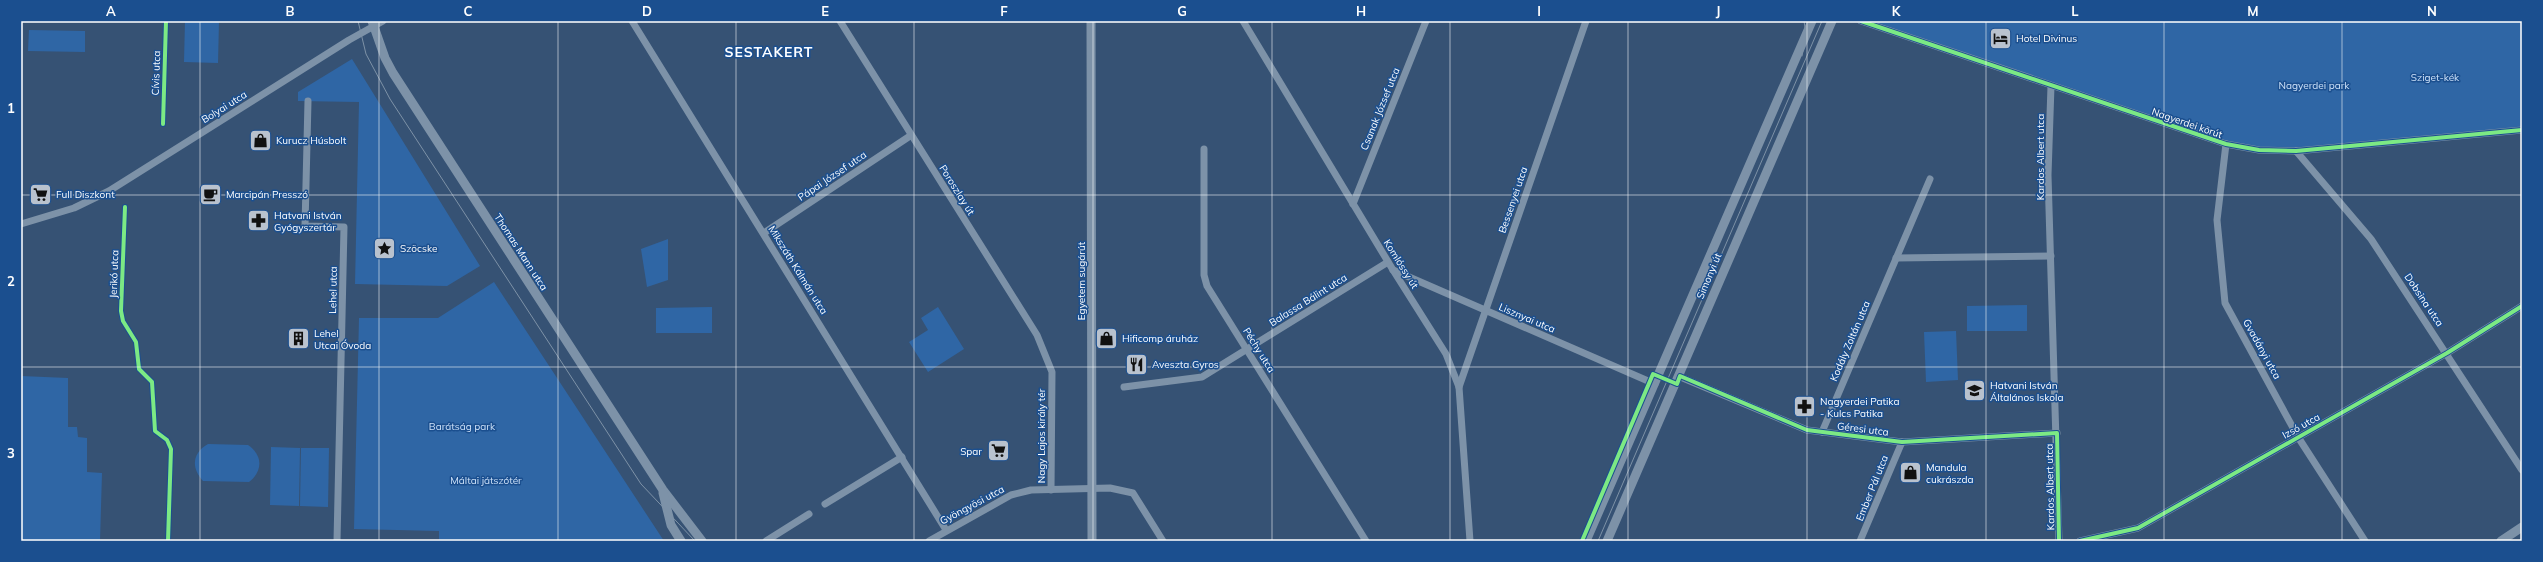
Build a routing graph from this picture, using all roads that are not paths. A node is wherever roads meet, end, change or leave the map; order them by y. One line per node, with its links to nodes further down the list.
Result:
1 (383, 21): 11 (street, Bolyai utca)
2 (632, 21): 22 (street, Mikszáth Kálmán utca)
3 (840, 21): 15 (street, Poroszlay út)
4 (1091, 21): 42 (street, Egyetem sugárút)
5 (1243, 21): 20 (street, Komlóssy út)
6 (1426, 21): 20 (street, Csanak József utca)
7 (1586, 21): 28 (street, Bessenyei utca)
8 (1812, 21): 33 (street, Simonyi út)
9 (1832, 21): 32 (street, Simonyi út)
10 (1861, 21): 12 (street, Nagyerdei körút)
11 (372, 24): 21 (street, Bolyai utca); 43 (street, Thomas Mann utca)
12 (2051, 86): 16 (street, Nagyerdei körút); 23 (street, Kardos Albert utca)
13 (308, 101): 49 (street, Lehel utca)
14 (2522, 130): 18 (street, Nagyerdei körút)
15 (910, 136): 22 (street, Pápai József utca); 31 (street, Poroszlay út)
16 (2226, 144): 18 (street, Nagyerdei körút); 38 (street, Gvadányi utca)
17 (1204, 149): 29 (street, Péchy utca)
18 (2296, 151): 30 (street, Dobsina utca)
19 (1930, 179): 24 (street, Kodály Zoltán utca)
20 (1353, 204): 25 (street, Komlóssy út)
21 (21, 224)
22 (764, 233): 40 (street, Mikszáth Kálmán utca)
23 (2051, 256): 24 (street); 37 (street, Kardos Albert utca)
24 (1896, 258): 36 (street, Kodály Zoltán utca)
25 (1388, 262): 26 (street, Komlóssy út); 29 (street, Balassa Bálint utca)
26 (1392, 270): 28 (street, Lisznyai utca); 34 (street, Komlóssy út)
27 (2522, 306): 30 (street, Izsó utca)
28 (1485, 311): 33 (street, Lisznyai utca); 34 (street, Bessenyei utca)
29 (1247, 349): 35 (street, Balassa Bálint utca); 56 (street, Péchy utca)
30 (2447, 353): 38 (street, Izsó utca); 41 (street, Dobsina utca)
31 (1052, 372): 44 (street, Nagy Lajos király tér)
32 (1678, 376): 36 (street, Géresi utca); 59 (street, Simonyi út)
33 (1655, 384): 58 (street, Simonyi út)
34 (1459, 386): 57 (street, Komlóssy út)
35 (1124, 388)
36 (1822, 432): 39 (street, Géresi utca)
37 (2057, 433): 39 (street, Géresi utca); 61 (street, Kardos Albert utca)
38 (2298, 437): 62 (street, Izsó utca); 63 (street, Gvadányi utca)
39 (1902, 442): 60 (street, Ember Pál utca)
40 (902, 457): 45 (street); 48 (street, Mikszáth Kálmán utca)
41 (2522, 470)
42 (1092, 489): 44 (street, Nagy Lajos király tér); 54 (street, Egyetem sugárút); 55 (street, Nagy Lajos király tér)
43 (662, 490): 50 (street, Thomas Mann utca); 51 (street, Thomas Mann utca)
44 (1051, 490): 48 (street, Gyöngyösi utca)
45 (825, 504)
46 (809, 514): 52 (street)
47 (2522, 527): 64 (street)
48 (946, 530): 53 (street, Gyöngyösi utca)
49 (337, 541)
50 (681, 541)
51 (702, 541)
52 (766, 541)
53 (929, 541)
54 (1092, 541)
55 (1163, 541)
56 (1366, 541)
57 (1470, 541)
58 (1586, 541)
59 (1607, 541)
60 (1860, 541)
61 (2059, 541)
62 (2080, 541)
63 (2365, 541)
64 (2501, 541)

